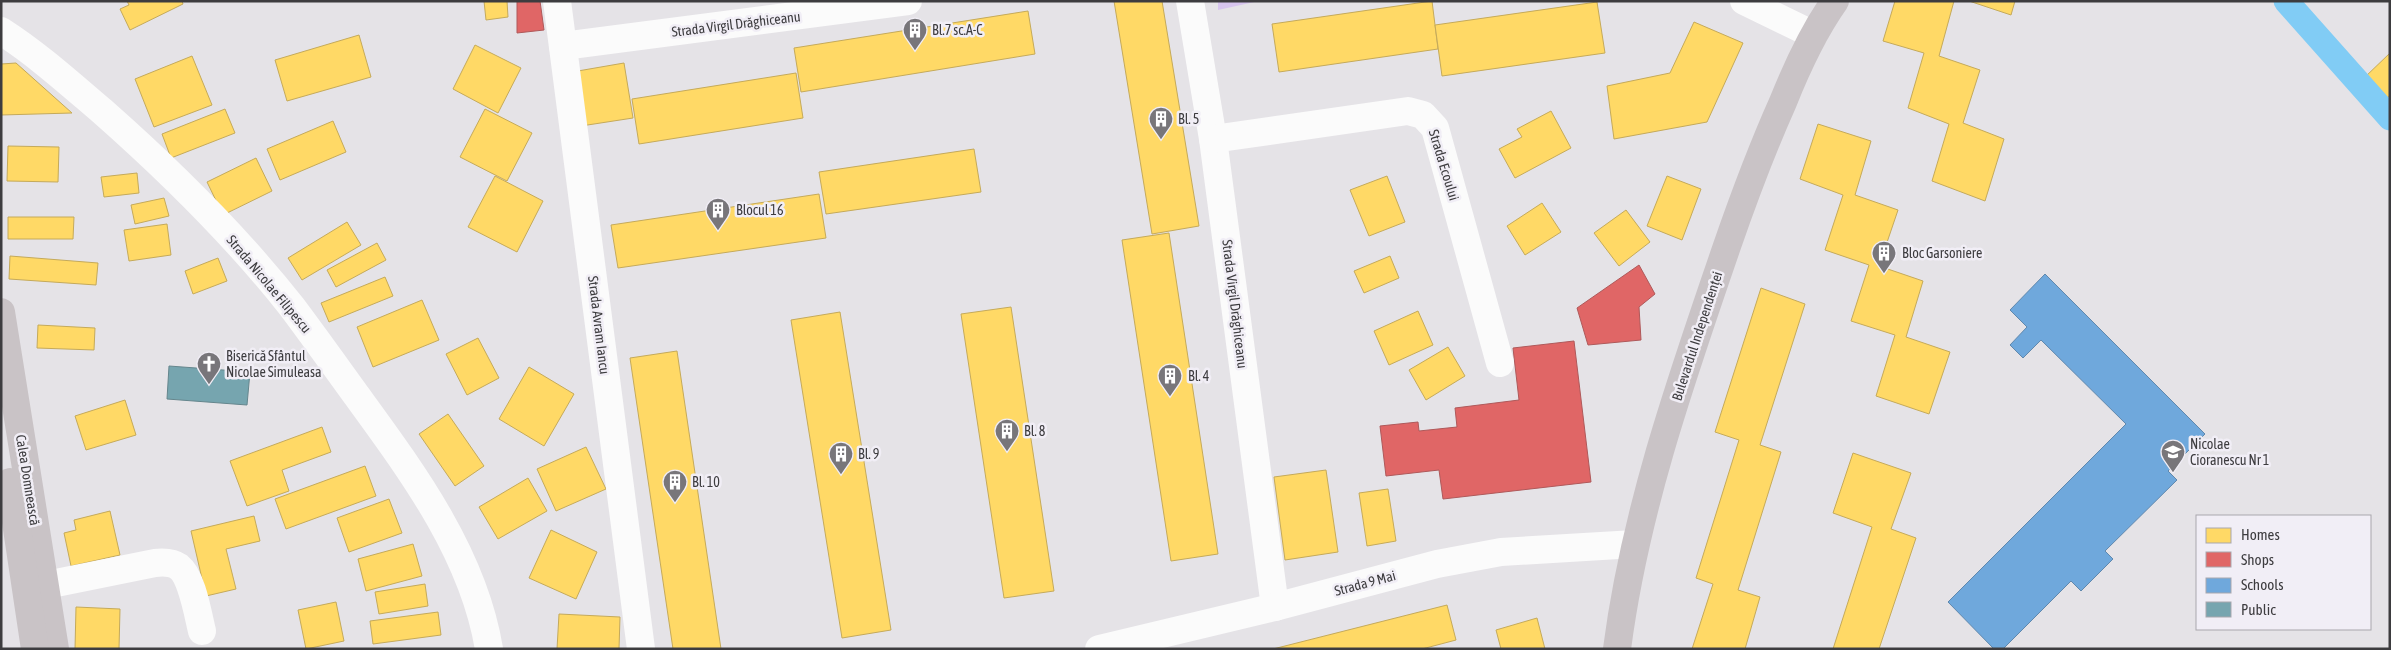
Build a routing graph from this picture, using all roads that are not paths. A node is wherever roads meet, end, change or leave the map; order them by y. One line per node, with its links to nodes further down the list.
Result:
1 (557, 1): 8 (street, Strada Avram Iancu)
2 (908, 1): 8 (street, Strada Virgil Drăghiceanu)
3 (1190, 1): 9 (street, Strada Virgil Drăghiceanu)
4 (1744, 1): 7 (street)
5 (1835, 1): 7 (main road, Bulevardul Independenței)
6 (1, 31): 19 (street, Strada Nicolae Filipescu)
7 (1814, 35): 13 (main road, Bulevardul Independenței)
8 (563, 46): 20 (street, Strada Avram Iancu)
9 (1214, 138): 11 (street, Strada Ecoului); 15 (street, Strada Virgil Drăghiceanu)
10 (1, 312): 14 (main road, Calea Domnească)
11 (1500, 363)
12 (1, 428): 17 (main road, Calea Domnească)
13 (1635, 544): 15 (street, Strada 9 Mai); 22 (main road, Bulevardul Independenței)
14 (46, 585): 16 (street); 18 (main road, Calea Domnească)
15 (1274, 607): 21 (street, Strada 9 Mai)
16 (202, 631)
17 (35, 649)
18 (55, 649)
19 (489, 649)
20 (641, 649)
21 (1099, 649)
22 (1617, 649)

